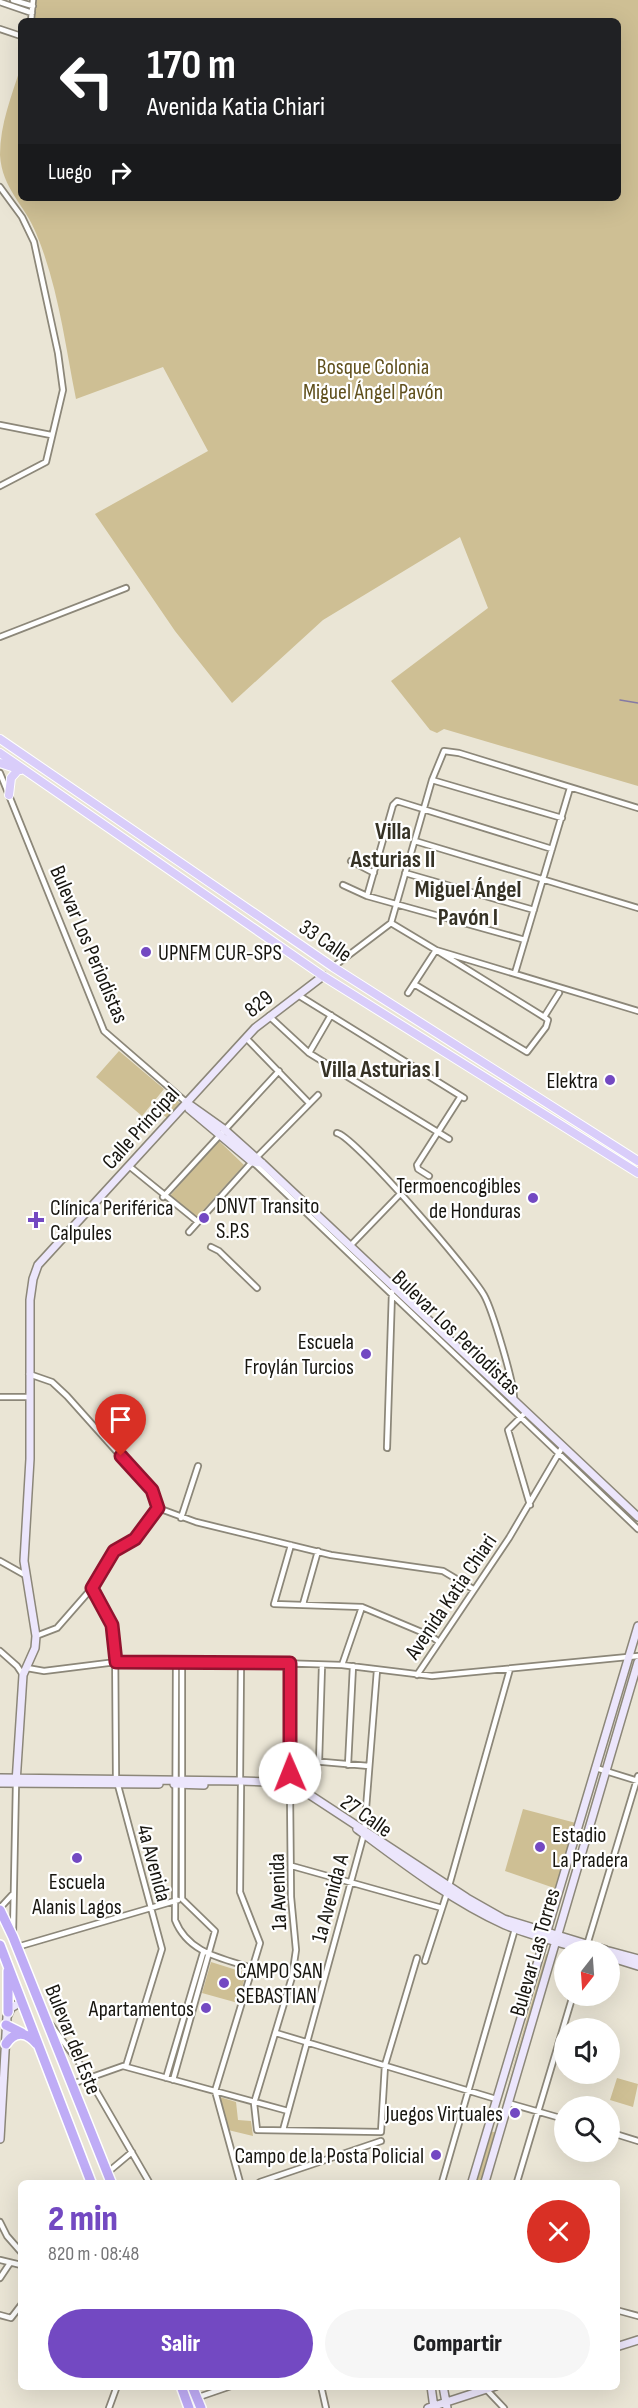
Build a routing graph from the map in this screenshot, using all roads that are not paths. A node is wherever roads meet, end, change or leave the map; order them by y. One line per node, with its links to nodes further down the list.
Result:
1 (13, 0): 4 (street)
2 (33, 0): 5 (street)
3 (0, 2): 4 (street)
4 (19, 5): 5 (street)
5 (33, 10): 6 (street)
6 (32, 18)
7 (0, 29): 8 (street)
8 (18, 35)
9 (0, 180): 10 (street)
10 (2, 189): 12 (street)
11 (0, 425): 12 (street)
12 (51, 435): 13 (street)
13 (0, 486)
14 (126, 588): 15 (street)
15 (0, 637)
16 (0, 739): 20 (main road, 33 Calle)
17 (0, 745): 20 (main road)
18 (0, 753): 22 (main road, 33 Calle)
19 (0, 763): 21 (main road)
20 (41, 766): 44 (main road, 33 Calle)
21 (18, 770): 22 (main road); 26 (main road)
22 (28, 771): 46 (main road, 33 Calle)
23 (0, 773): 26 (street, Bulevar Los Periodistas)
24 (432, 780): 25 (street); 28 (street); 29 (street)
25 (570, 788): 27 (street); 29 (street)
26 (9, 795): 59 (street, Bulevar Los Periodistas)
27 (638, 808)
28 (423, 809): 30 (street); 31 (street); 33 (street)
29 (562, 818): 31 (street)
30 (415, 841): 34 (street); 35 (street)
31 (552, 849): 35 (street)
32 (351, 861): 33 (street)
33 (374, 873): 37 (street)
34 (405, 873): 38 (street); 40 (street)
35 (543, 879): 39 (street); 40 (street)
36 (343, 885): 37 (street)
37 (367, 896): 38 (street)
38 (396, 904): 41 (street); 42 (street)
39 (638, 908)
40 (534, 910): 42 (street)
41 (391, 923): 43 (street); 44 (street)
42 (525, 940): 45 (street)
43 (436, 950): 45 (street); 47 (street); 54 (street)
44 (333, 967): 66 (main road, 33 Calle)
45 (515, 973): 51 (street)
46 (323, 976): 50 (street, 829); 68 (main road, 33 Calle)
47 (414, 984): 48 (street); 54 (street)
48 (408, 993)
49 (559, 993): 54 (street)
50 (298, 995): 52 (street); 53 (street, 829)
51 (638, 1011)
52 (331, 1014): 56 (street); 62 (street)
53 (268, 1016): 55 (street, 829); 56 (street)
54 (544, 1017)
55 (246, 1038): 57 (street); 59 (street, Calle Principal)
56 (309, 1053): 62 (street)
57 (279, 1071): 60 (street); 61 (street)
58 (318, 1095): 60 (street)
59 (186, 1102): 61 (street, Bulevar Los Periodistas); 67 (street, Calle Principal)
60 (309, 1103): 65 (street)
61 (222, 1131): 65 (street, Bulevar Los Periodistas); 71 (street)
62 (438, 1132): 64 (street); 69 (street)
63 (337, 1133): 70 (street)
64 (449, 1139)
65 (256, 1160): 72 (street); 74 (street, Bulevar Los Periodistas); 77 (street, Bulevar Los Periodistas)
66 (638, 1161)
67 (132, 1169): 71 (street); 78 (street, Calle Principal)
68 (638, 1173)
69 (429, 1176)
70 (400, 1193): 74 (street); 81 (street)
71 (164, 1197): 72 (street)
72 (198, 1222): 73 (street)
73 (189, 1232)
74 (350, 1246): 77 (street, Bulevar Los Periodistas)
75 (211, 1247): 76 (street)
76 (257, 1288)
77 (393, 1291): 81 (street, Bulevar Los Periodistas); 82 (street, Bulevar Los Periodistas); 83 (street)
78 (29, 1374): 80 (street, Calle Principal); 87 (street)
79 (0, 1397): 80 (street)
80 (29, 1397): 94 (street, Calle Principal)
81 (514, 1401): 82 (street, Bulevar Los Periodistas)
82 (523, 1415): 84 (street, Bulevar Los Periodistas); 86 (street)
83 (387, 1448)
84 (560, 1449): 86 (street, Avenida Katia Chiari); 88 (street, Bulevar Los Periodistas); 90 (street, Bulevar Los Periodistas)
85 (198, 1466): 89 (street)
86 (530, 1505): 96 (street, Avenida Katia Chiari)
87 (158, 1508): 89 (street); 95 (street)
88 (638, 1517)
89 (181, 1518): 91 (street)
90 (638, 1529)
91 (291, 1545): 92 (street); 97 (street)
92 (318, 1551): 96 (street); 97 (street)
93 (0, 1561): 94 (street)
94 (25, 1575): 100 (street, Calle Principal)
95 (92, 1588): 100 (street); 106 (street, 4a Avenida)
96 (473, 1589): 101 (street, Avenida Katia Chiari)
97 (303, 1604): 98 (street)
98 (362, 1607): 101 (street); 111 (street)
99 (638, 1626): 104 (street, Bulevar Las Torres)
100 (36, 1636): 115 (street, Calle Principal)
101 (439, 1642): 116 (street, Avenida Katia Chiari)
102 (0, 1651): 115 (street)
103 (638, 1656): 104 (street)
104 (628, 1658): 113 (street); 121 (street, Bulevar Las Torres)
105 (179, 1661): 106 (street, Avenida Katia Chiari); 107 (street, Avenida Katia Chiari); 127 (street)
106 (116, 1662): 115 (street, Avenida Katia Chiari); 126 (street, 4a Avenida)
107 (241, 1662): 109 (street, Avenida Katia Chiari); 129 (street)
108 (638, 1662): 122 (street, Bulevar Las Torres)
109 (290, 1663): 110 (street, Avenida Katia Chiari); 117 (street, 1a Avenida)
110 (322, 1665): 111 (street, Avenida Katia Chiari); 118 (street)
111 (342, 1665): 112 (street, Avenida Katia Chiari)
112 (353, 1666): 114 (street, Avenida Katia Chiari); 119 (street)
113 (510, 1669): 116 (street); 134 (street)
114 (378, 1670): 116 (street, Avenida Katia Chiari); 120 (street, 1a Avenida A)
115 (25, 1672): 124 (street, Calle Principal)
116 (417, 1675)
117 (289, 1759): 118 (street); 130 (street, 1a Avenida)
118 (318, 1762): 119 (street)
119 (348, 1765): 120 (street)
120 (369, 1766): 131 (street, 1a Avenida A)
121 (596, 1768): 122 (street); 142 (street, Bulevar Las Torres)
122 (605, 1771): 125 (street); 143 (street, Bulevar Las Torres)
123 (0, 1778): 124 (street, 27 Calle)
124 (16, 1780): 126 (street, 27 Calle); 128 (street, 27 Calle); 135 (street)
125 (637, 1780): 145 (street)
126 (117, 1781): 127 (street, 27 Calle); 137 (street, 4a Avenida)
127 (180, 1782): 129 (street, 27 Calle); 136 (street)
128 (0, 1783)
129 (240, 1783): 130 (street, 27 Calle); 157 (street)
130 (290, 1789): 131 (street, 27 Calle); 132 (street, 1a Avenida)
131 (364, 1832): 133 (street, 1a Avenida A); 134 (street, 27 Calle)
132 (292, 1866): 133 (street); 163 (street, 1a Avenida)
133 (351, 1882): 138 (street); 165 (street, 1a Avenida A)
134 (448, 1890): 138 (street); 140 (street, 27 Calle); 142 (street, 27 Calle)
135 (12, 1895): 139 (street); 141 (street)
136 (179, 1899): 137 (street); 148 (street); 150 (street)
137 (149, 1908): 147 (street); 171 (street, 4a Avenida)
138 (442, 1908): 154 (street)
139 (0, 1909): 141 (highway, Bulevar del Este)
140 (515, 1929): 142 (street, 27 Calle); 177 (street)
141 (13, 1937): 147 (highway, Bulevar del Este)
142 (546, 1939): 143 (street, 27 Calle); 178 (street, Bulevar Las Torres)
143 (557, 1939): 144 (street, 27 Calle); 180 (street, Bulevar Las Torres)
144 (561, 1940)
145 (588, 1940)
146 (0, 1945): 155 (highway, Bulevar del Este)
147 (16, 1947): 158 (highway, Bulevar del Este)
148 (203, 1953): 150 (street); 172 (street)
149 (620, 1954): 152 (street, 27 Calle)
150 (209, 1955): 157 (street); 174 (street)
151 (417, 1958): 170 (street)
152 (638, 1959)
153 (620, 1960): 156 (street)
154 (425, 1961)
155 (8, 1962): 159 (highway, Bulevar del Este); 161 (highway)
156 (638, 1966)
157 (252, 1968): 176 (street)
158 (36, 1995): 159 (highway); 162 (highway, Bulevar del Este)
159 (22, 2005): 161 (street); 167 (highway, Bulevar del Este)
160 (570, 2006): 181 (street)
161 (7, 2018): 164 (highway); 166 (street)
162 (45, 2018): 168 (street); 169 (highway, Bulevar del Este)
163 (276, 2033): 165 (street); 179 (street, 1a Avenida)
164 (22, 2034): 166 (highway); 167 (highway)
165 (307, 2042): 170 (street); 182 (street, 1a Avenida A)
166 (6, 2044): 186 (street)
167 (39, 2047): 191 (highway, Bulevar del Este)
168 (70, 2049): 169 (street); 173 (street)
169 (59, 2056): 175 (highway, Bulevar del Este)
170 (385, 2065): 177 (street); 184 (street)
171 (126, 2066): 172 (street); 173 (street)
172 (166, 2078): 174 (street)
173 (88, 2080): 175 (street); 189 (street)
174 (173, 2080): 176 (street)
175 (71, 2085): 190 (highway, Bulevar del Este)
176 (215, 2091): 179 (street); 195 (street)
177 (468, 2091): 178 (street); 197 (street)
178 (496, 2099): 198 (street, Bulevar Las Torres)
179 (254, 2103): 182 (street); 184 (street, 1a Avenida)
180 (508, 2103): 181 (street); 199 (street, Bulevar Las Torres)
181 (538, 2111): 183 (street); 200 (street)
182 (288, 2112): 184 (street, 1a Avenida A)
183 (554, 2116)
184 (283, 2130)
185 (620, 2135): 188 (street)
186 (0, 2139)
187 (381, 2141): 196 (street)
188 (638, 2141)
189 (132, 2152): 193 (street); 194 (street)
190 (100, 2156): 191 (highway); 193 (highway, Bulevar del Este)
191 (81, 2158): 192 (highway, Bulevar del Este)
192 (87, 2180)
193 (108, 2180)
194 (148, 2180)
195 (239, 2180)
196 (266, 2180)
197 (442, 2180)
198 (473, 2180)
199 (486, 2180)
200 (518, 2180)
201 (0, 2222): 202 (street)
202 (18, 2245)
203 (0, 2260): 204 (street)
204 (10, 2263): 205 (street); 206 (street)
205 (18, 2264)
206 (0, 2278)
207 (18, 2309): 209 (street)
208 (620, 2311): 210 (street)
209 (0, 2315)
210 (638, 2316)
211 (638, 2340): 212 (street)
212 (620, 2347)
213 (116, 2390): 225 (street)
214 (182, 2390): 226 (highway)
215 (193, 2390): 222 (highway)
216 (218, 2390): 222 (street)
217 (322, 2390): 228 (street)
218 (431, 2390): 224 (street)
219 (444, 2390): 223 (street)
220 (480, 2390): 223 (street)
221 (487, 2390): 229 (street)
222 (196, 2397): 227 (highway)
223 (446, 2405): 224 (street)
224 (432, 2407)
225 (109, 2408)
226 (189, 2408)
227 (201, 2408)
228 (326, 2408)
229 (504, 2408)

